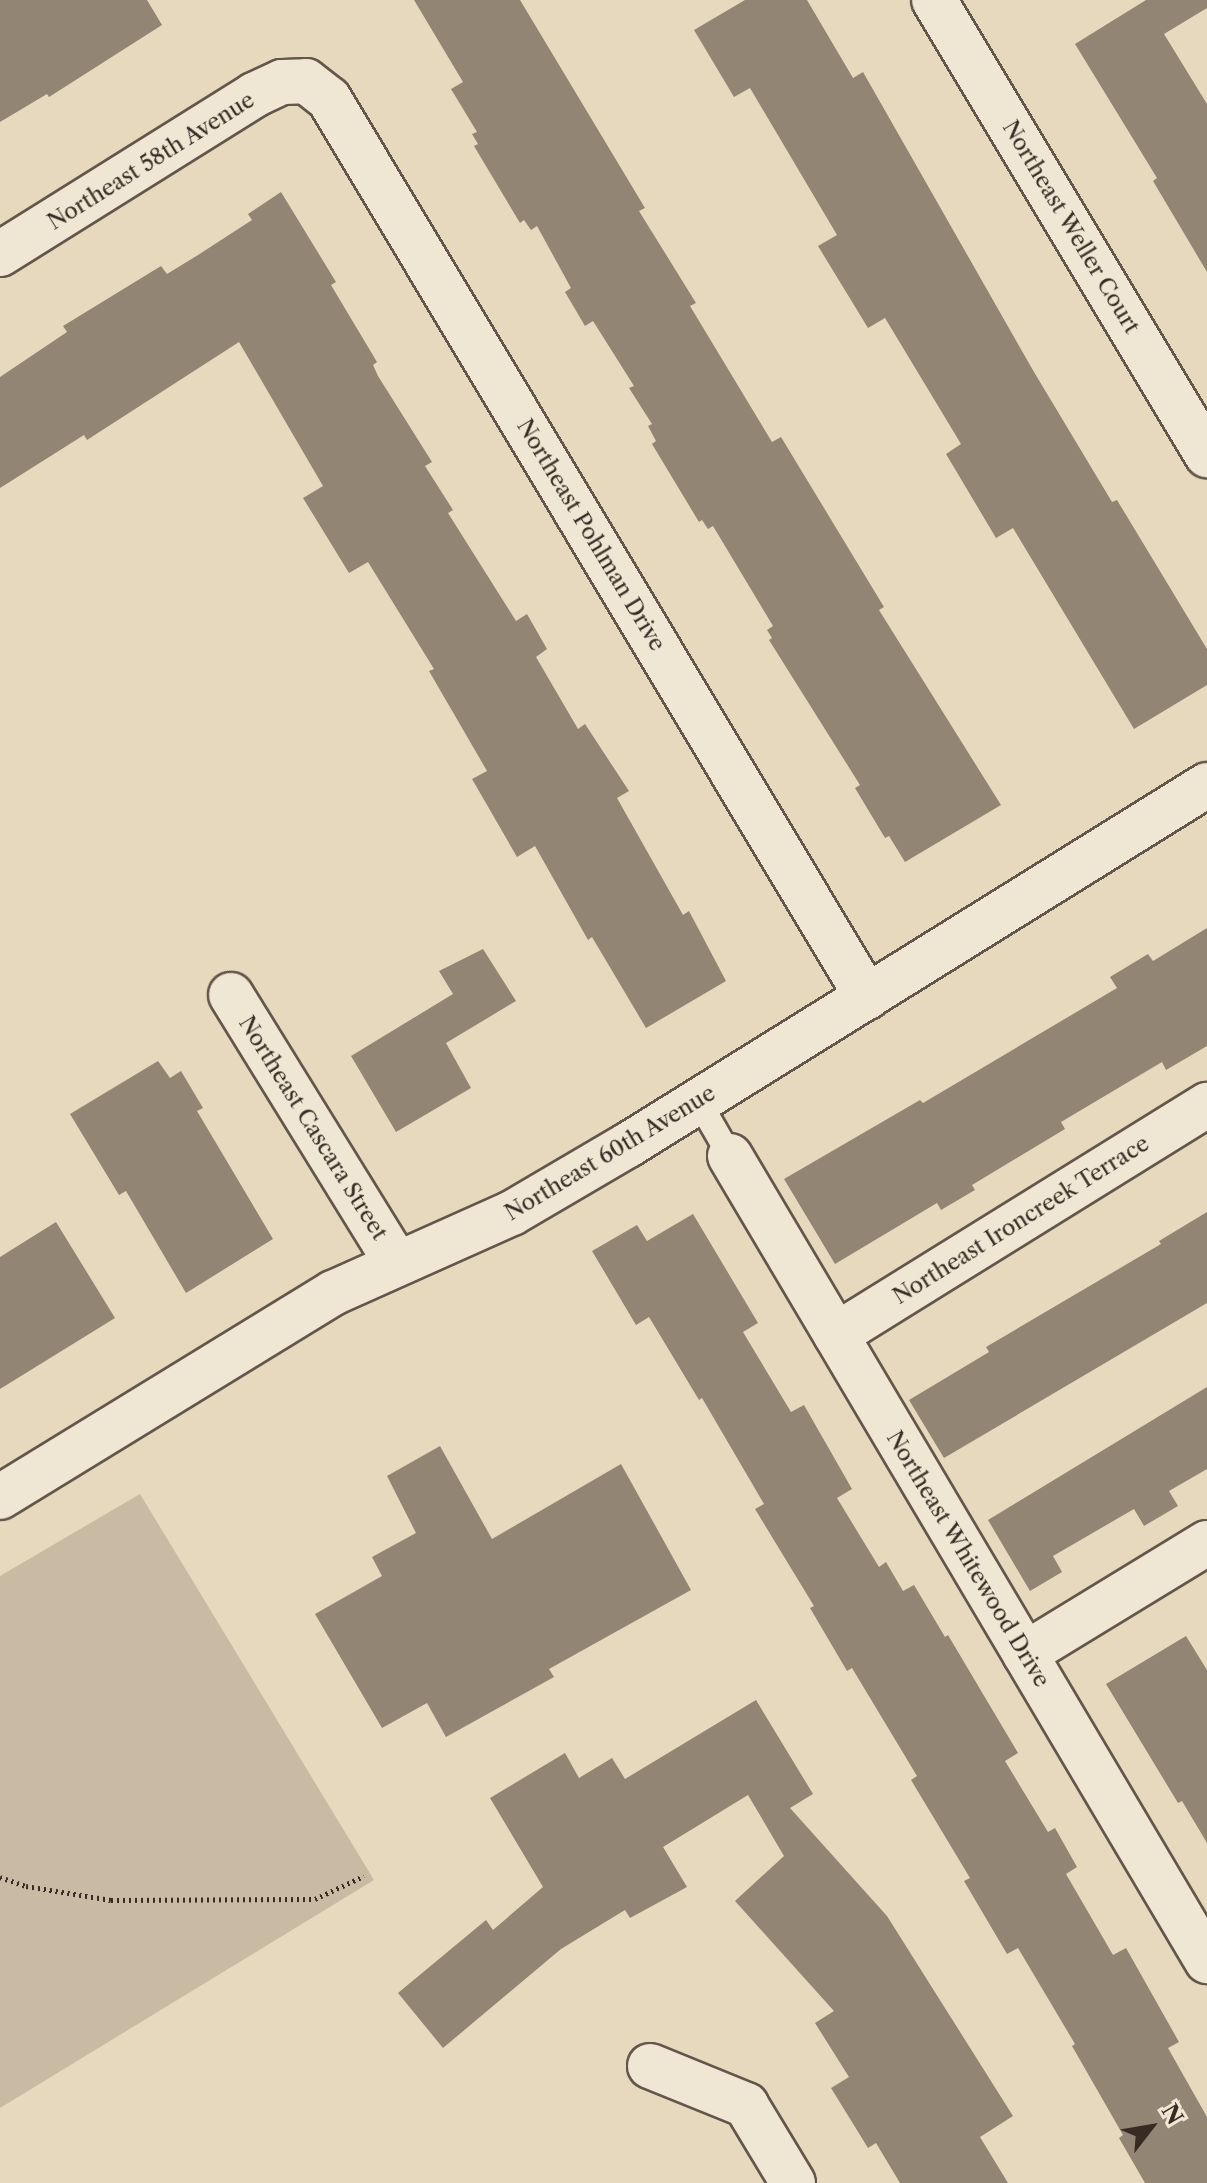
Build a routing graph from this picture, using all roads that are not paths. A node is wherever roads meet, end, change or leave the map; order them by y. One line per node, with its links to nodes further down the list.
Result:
1 (934, 0): 4 (street, Northeast Weller Court)
2 (306, 81): 3 (street, Northeast 58th Avenue); 7 (street, Northeast Pohlman Drive)
3 (0, 254)
4 (1207, 455)
5 (1207, 785): 7 (street, Northeast 60th Avenue)
6 (231, 995): 11 (street, Northeast Cascara Street)
7 (867, 997): 8 (street, Northeast 60th Avenue)
8 (699, 1102): 10 (lane); 11 (street, Northeast 60th Avenue)
9 (1207, 1105): 12 (street, Northeast Ironcreek Terrace)
10 (730, 1156): 12 (street, Northeast Whitewood Drive)
11 (396, 1262): 13 (street, Northeast 60th Avenue)
12 (836, 1335): 15 (street, Northeast Whitewood Drive)
13 (0, 1497)
14 (1207, 1543): 15 (street)
15 (1025, 1654): 16 (street, Northeast Whitewood Drive)
16 (1207, 1961)
17 (650, 2066): 18 (street)
18 (793, 2183)

